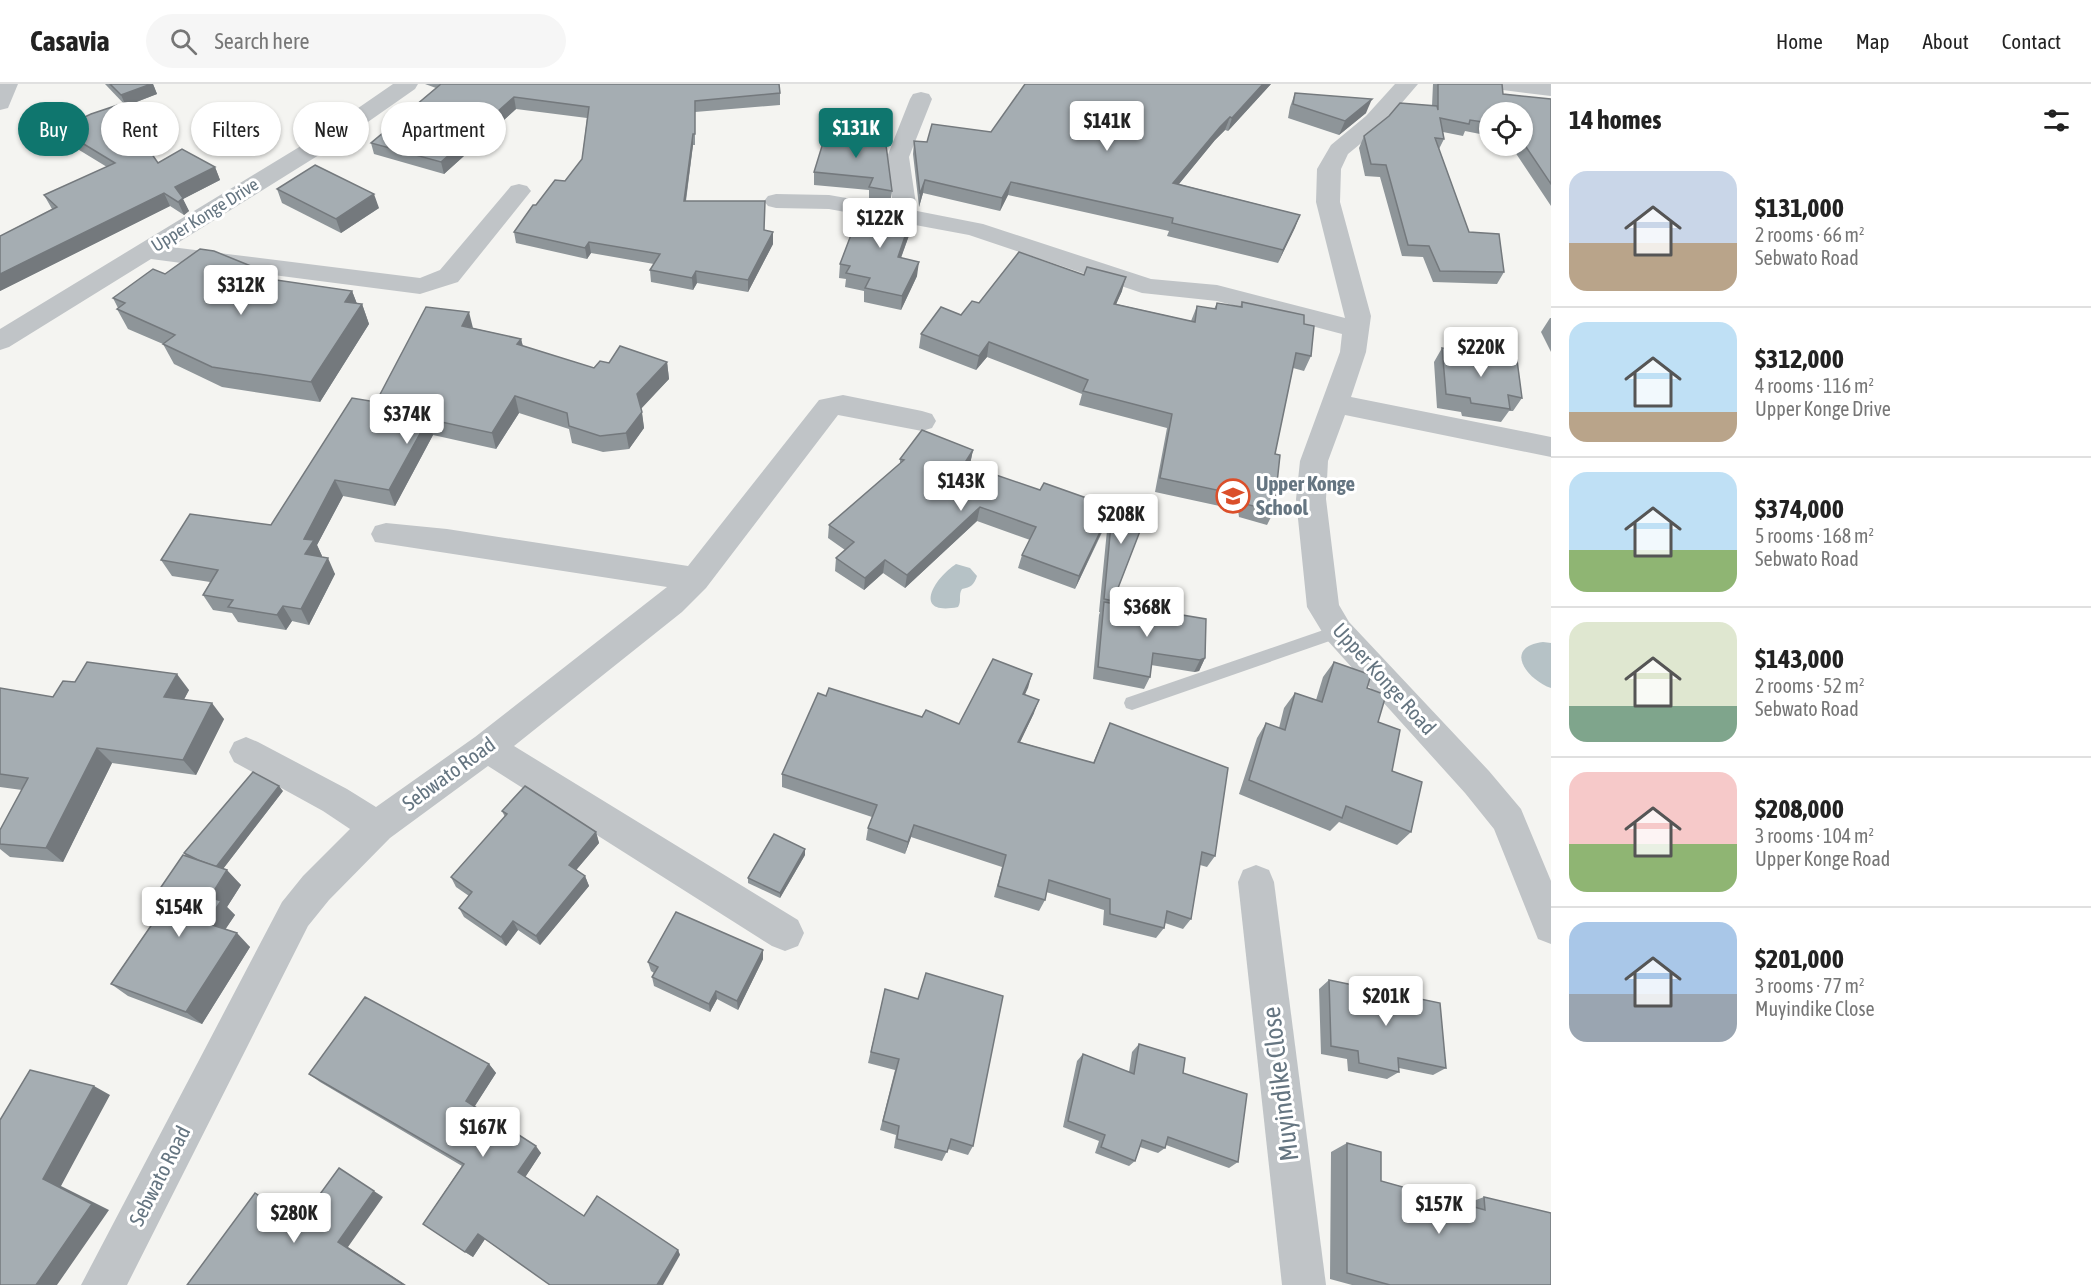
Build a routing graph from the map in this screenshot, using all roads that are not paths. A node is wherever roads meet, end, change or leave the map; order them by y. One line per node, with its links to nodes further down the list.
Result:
1 (8, 84): 7 (street)
2 (407, 84): 11 (street, Upper Konge Drive)
3 (1407, 84): 12 (street, Upper Konge Road)
4 (1503, 84): 5 (street)
5 (1551, 90)
6 (921, 99): 10 (street)
7 (0, 103)
8 (519, 191): 11 (street)
9 (776, 201): 10 (street)
10 (906, 215): 12 (street)
11 (147, 251): 13 (street, Upper Konge Drive)
12 (1356, 329): 14 (street, Upper Konge Road)
13 (0, 341)
14 (1335, 403): 16 (street); 19 (street, Upper Konge Road)
15 (922, 422): 18 (street, Sebwato Road)
16 (1551, 447)
17 (386, 534): 18 (street)
18 (695, 579): 21 (street, Sebwato Road)
19 (1338, 631): 20 (lane); 25 (street, Upper Konge Road)
20 (1132, 703)
21 (487, 747): 23 (street, Sebwato Road); 26 (street)
22 (246, 752): 23 (street)
23 (377, 827): 27 (street, Sebwato Road)
24 (1256, 882): 28 (street, Muyindike Close)
25 (1551, 926)
26 (785, 933)
27 (103, 1285)
28 (1304, 1285)

